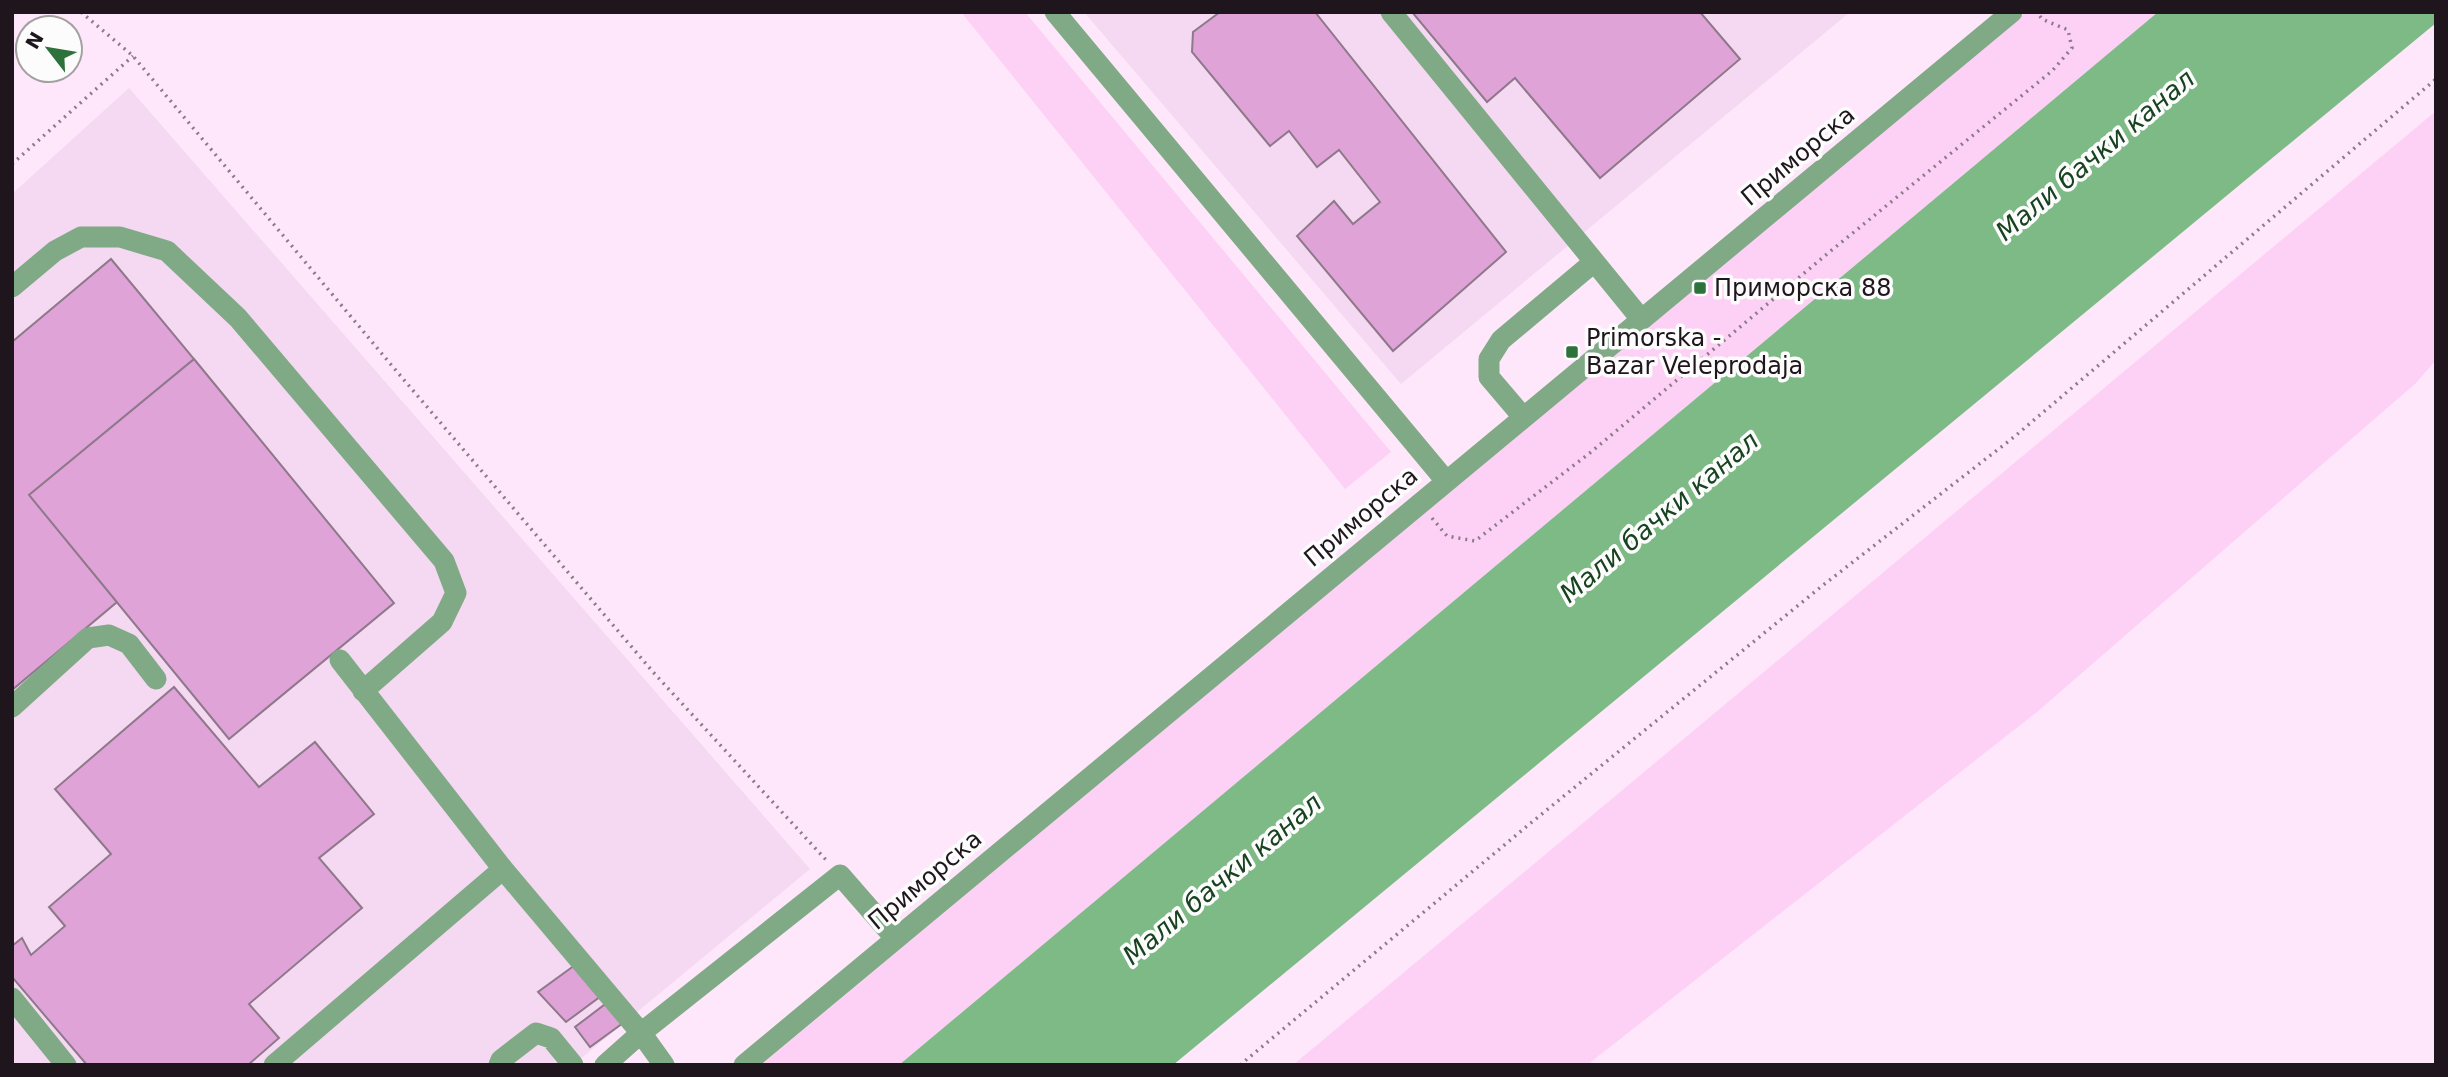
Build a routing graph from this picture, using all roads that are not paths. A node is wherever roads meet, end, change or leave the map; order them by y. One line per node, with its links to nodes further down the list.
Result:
1 (1055, 12): 8 (street)
2 (1391, 12): 4 (street)
3 (2012, 12): 6 (street, Приморска)
4 (1594, 262): 6 (street); 7 (street)
5 (12, 287): 11 (street)
6 (1641, 319): 7 (street, Приморска)
7 (1523, 417): 8 (street, Приморска)
8 (1446, 481): 14 (street, Приморска)
9 (340, 660): 11 (street)
10 (156, 679): 12 (street)
11 (363, 691): 13 (street)
12 (12, 707)
13 (503, 869): 16 (street); 18 (street)
14 (895, 938): 16 (street); 23 (street, Приморска)
15 (12, 998): 17 (street)
16 (641, 1033): 21 (street); 22 (street)
17 (66, 1065)
18 (274, 1065)
19 (499, 1065): 20 (street)
20 (573, 1065)
21 (606, 1065)
22 (664, 1065)
23 (744, 1065)

